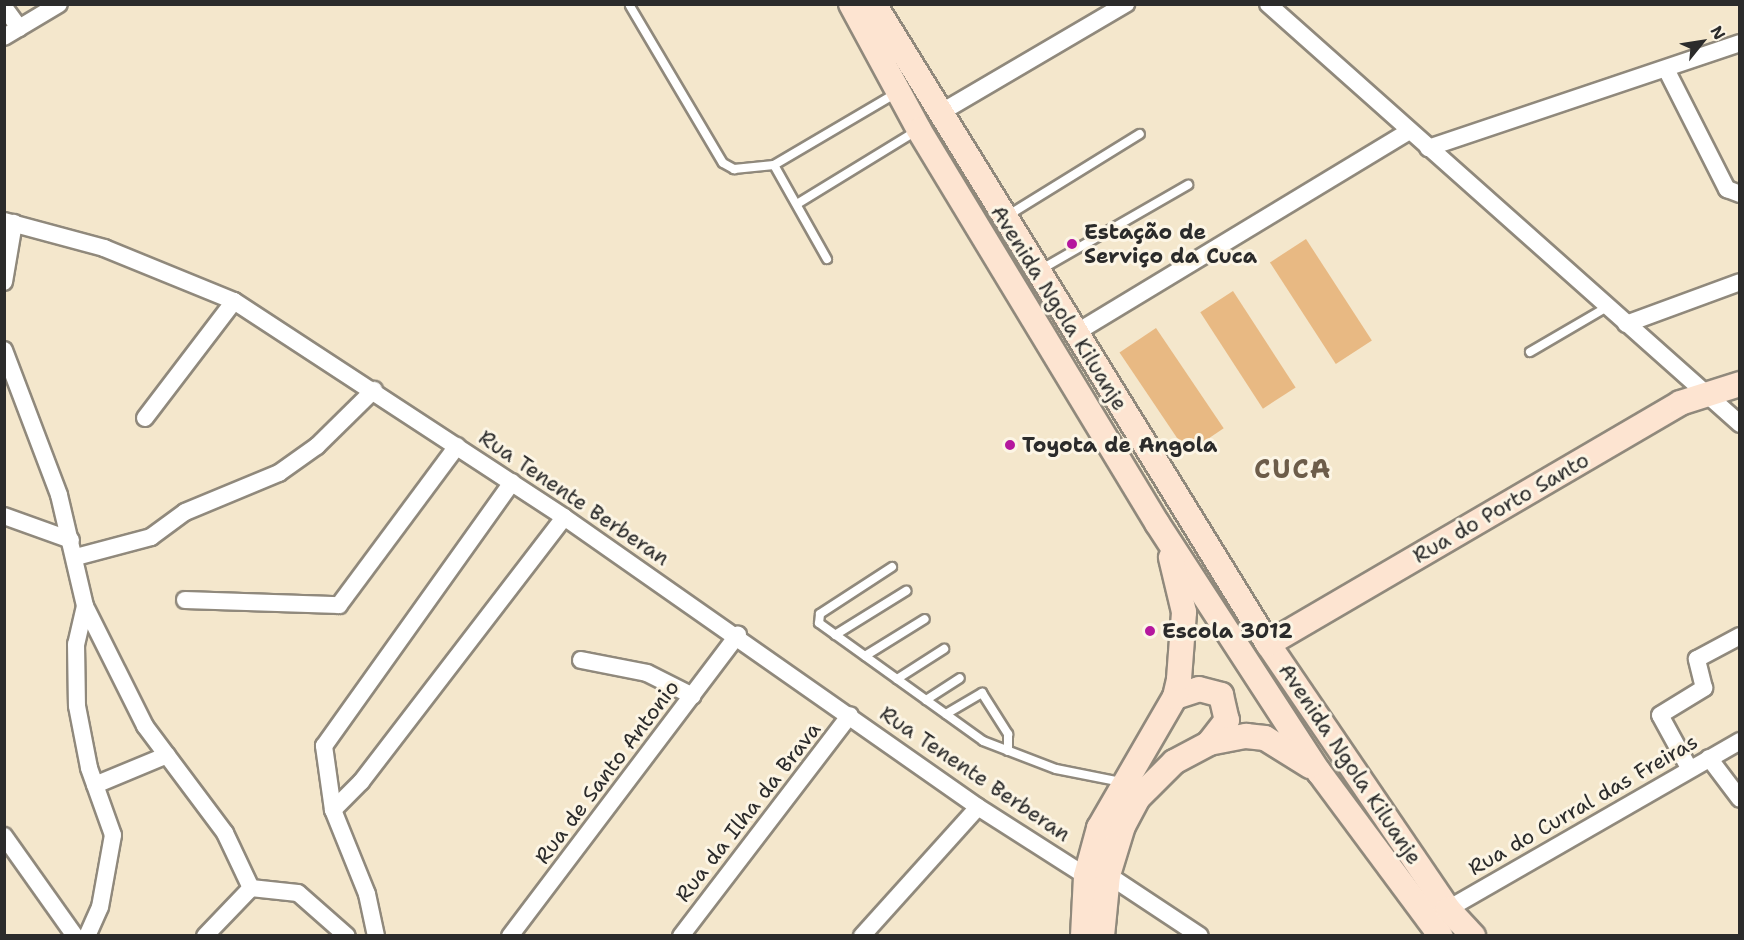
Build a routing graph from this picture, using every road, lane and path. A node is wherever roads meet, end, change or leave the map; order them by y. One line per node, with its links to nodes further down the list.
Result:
1 (59, 4): 8 (street)
2 (851, 4): 12 (main road, Avenida Ngola Kiluanje)
3 (874, 4): 13 (main road, Avenida Ngola Kiluanje)
4 (1126, 4): 13 (street)
5 (1268, 4): 15 (street)
6 (630, 6): 18 (lane)
7 (4, 8): 8 (street)
8 (20, 28): 9 (street)
9 (4, 37)
10 (1740, 43): 11 (street)
11 (1666, 69): 17 (street); 20 (street)
12 (898, 91): 14 (main road, Avenida Ngola Kiluanje); 18 (lane)
13 (940, 113): 22 (main road, Avenida Ngola Kiluanje)
14 (919, 130): 21 (lane); 43 (main road, Avenida Ngola Kiluanje)
15 (1409, 131): 17 (street); 31 (street)
16 (1140, 134): 22 (lane)
17 (1428, 148): 29 (street)
18 (774, 165): 21 (lane)
19 (1188, 185): 25 (lane)
20 (1740, 194)
21 (797, 204): 24 (lane)
22 (1004, 218): 25 (main road, Avenida Ngola Kiluanje)
23 (9, 222): 26 (street); 28 (street, Rua Tenente Berberan)
24 (827, 259)
25 (1037, 272): 31 (main road, Avenida Ngola Kiluanje)
26 (4, 282)
27 (1740, 282): 30 (street)
28 (234, 301): 35 (street, Rua Tenente Berberan); 37 (street)
29 (1607, 307): 30 (street); 33 (lane)
30 (1626, 324): 36 (street)
31 (1074, 334): 54 (main road, Avenida Ngola Kiluanje)
32 (4, 350): 44 (street)
33 (1530, 352)
34 (1740, 384): 36 (main road, Rua do Porto Santo)
35 (374, 390): 39 (street, Rua Tenente Berberan); 45 (street)
36 (1704, 392): 38 (street); 54 (main road, Rua do Porto Santo)
37 (145, 418)
38 (1740, 424)
39 (457, 446): 40 (street, Rua Tenente Berberan); 48 (street)
40 (512, 482): 42 (street, Rua Tenente Berberan); 76 (street)
41 (4, 516): 44 (street)
42 (564, 517): 51 (street, Rua Tenente Berberan); 76 (street)
43 (1157, 523): 61 (main road); 71 (main road, Avenida Ngola Kiluanje)
44 (71, 540): 45 (street)
45 (76, 557): 49 (street)
46 (892, 567): 52 (lane)
47 (906, 591): 52 (lane)
48 (185, 600)
49 (85, 606): 68 (street); 73 (street)
50 (925, 620): 56 (lane)
51 (738, 635): 60 (street, Rua de Santo Antonio); 64 (street, Rua Tenente Berberan)
52 (835, 635): 56 (lane)
53 (1740, 636): 70 (street)
54 (1268, 644): 80 (main road, Avenida Ngola Kiluanje)
55 (944, 649): 59 (lane)
56 (865, 656): 59 (lane)
57 (581, 660): 60 (street)
58 (960, 678): 62 (lane)
59 (897, 680): 62 (lane)
60 (693, 696): 87 (street, Rua de Santo Antonio)
61 (1175, 697): 66 (main road); 72 (main road)
62 (926, 700): 63 (lane)
63 (946, 714): 67 (lane); 67 (lane)
64 (850, 716): 75 (street, Rua Tenente Berberan); 88 (street, Rua da Ilha da Brava)
65 (1740, 741): 69 (street, Rua do Curral das Freiras)
66 (1209, 743): 71 (main road); 78 (main road)
67 (1008, 751): 72 (lane)
68 (167, 755): 73 (street); 79 (street)
69 (1709, 758): 70 (street, Rua do Curral das Freiras); 74 (street)
70 (1689, 768): 80 (street, Rua do Curral das Freiras)
71 (1319, 772): 91 (main road, Avenida Ngola Kiluanje)
72 (1121, 782): 78 (main road)
73 (95, 785): 84 (street)
74 (1740, 799)
75 (978, 807): 78 (street, Rua Tenente Berberan); 89 (street)
76 (333, 810): 81 (street)
77 (4, 836): 83 (street)
78 (1097, 876): 82 (main road); 90 (street, Rua Tenente Berberan)
79 (251, 888): 85 (street); 86 (street)
80 (1449, 909): 92 (main road, Avenida Ngola Kiluanje)
81 (374, 932): 86 (street)
82 (1086, 934)
83 (75, 936)
84 (87, 936)
85 (205, 936)
86 (347, 936)
87 (510, 936)
88 (681, 936)
89 (862, 936)
90 (1200, 936)
91 (1441, 936)
92 (1473, 936)

